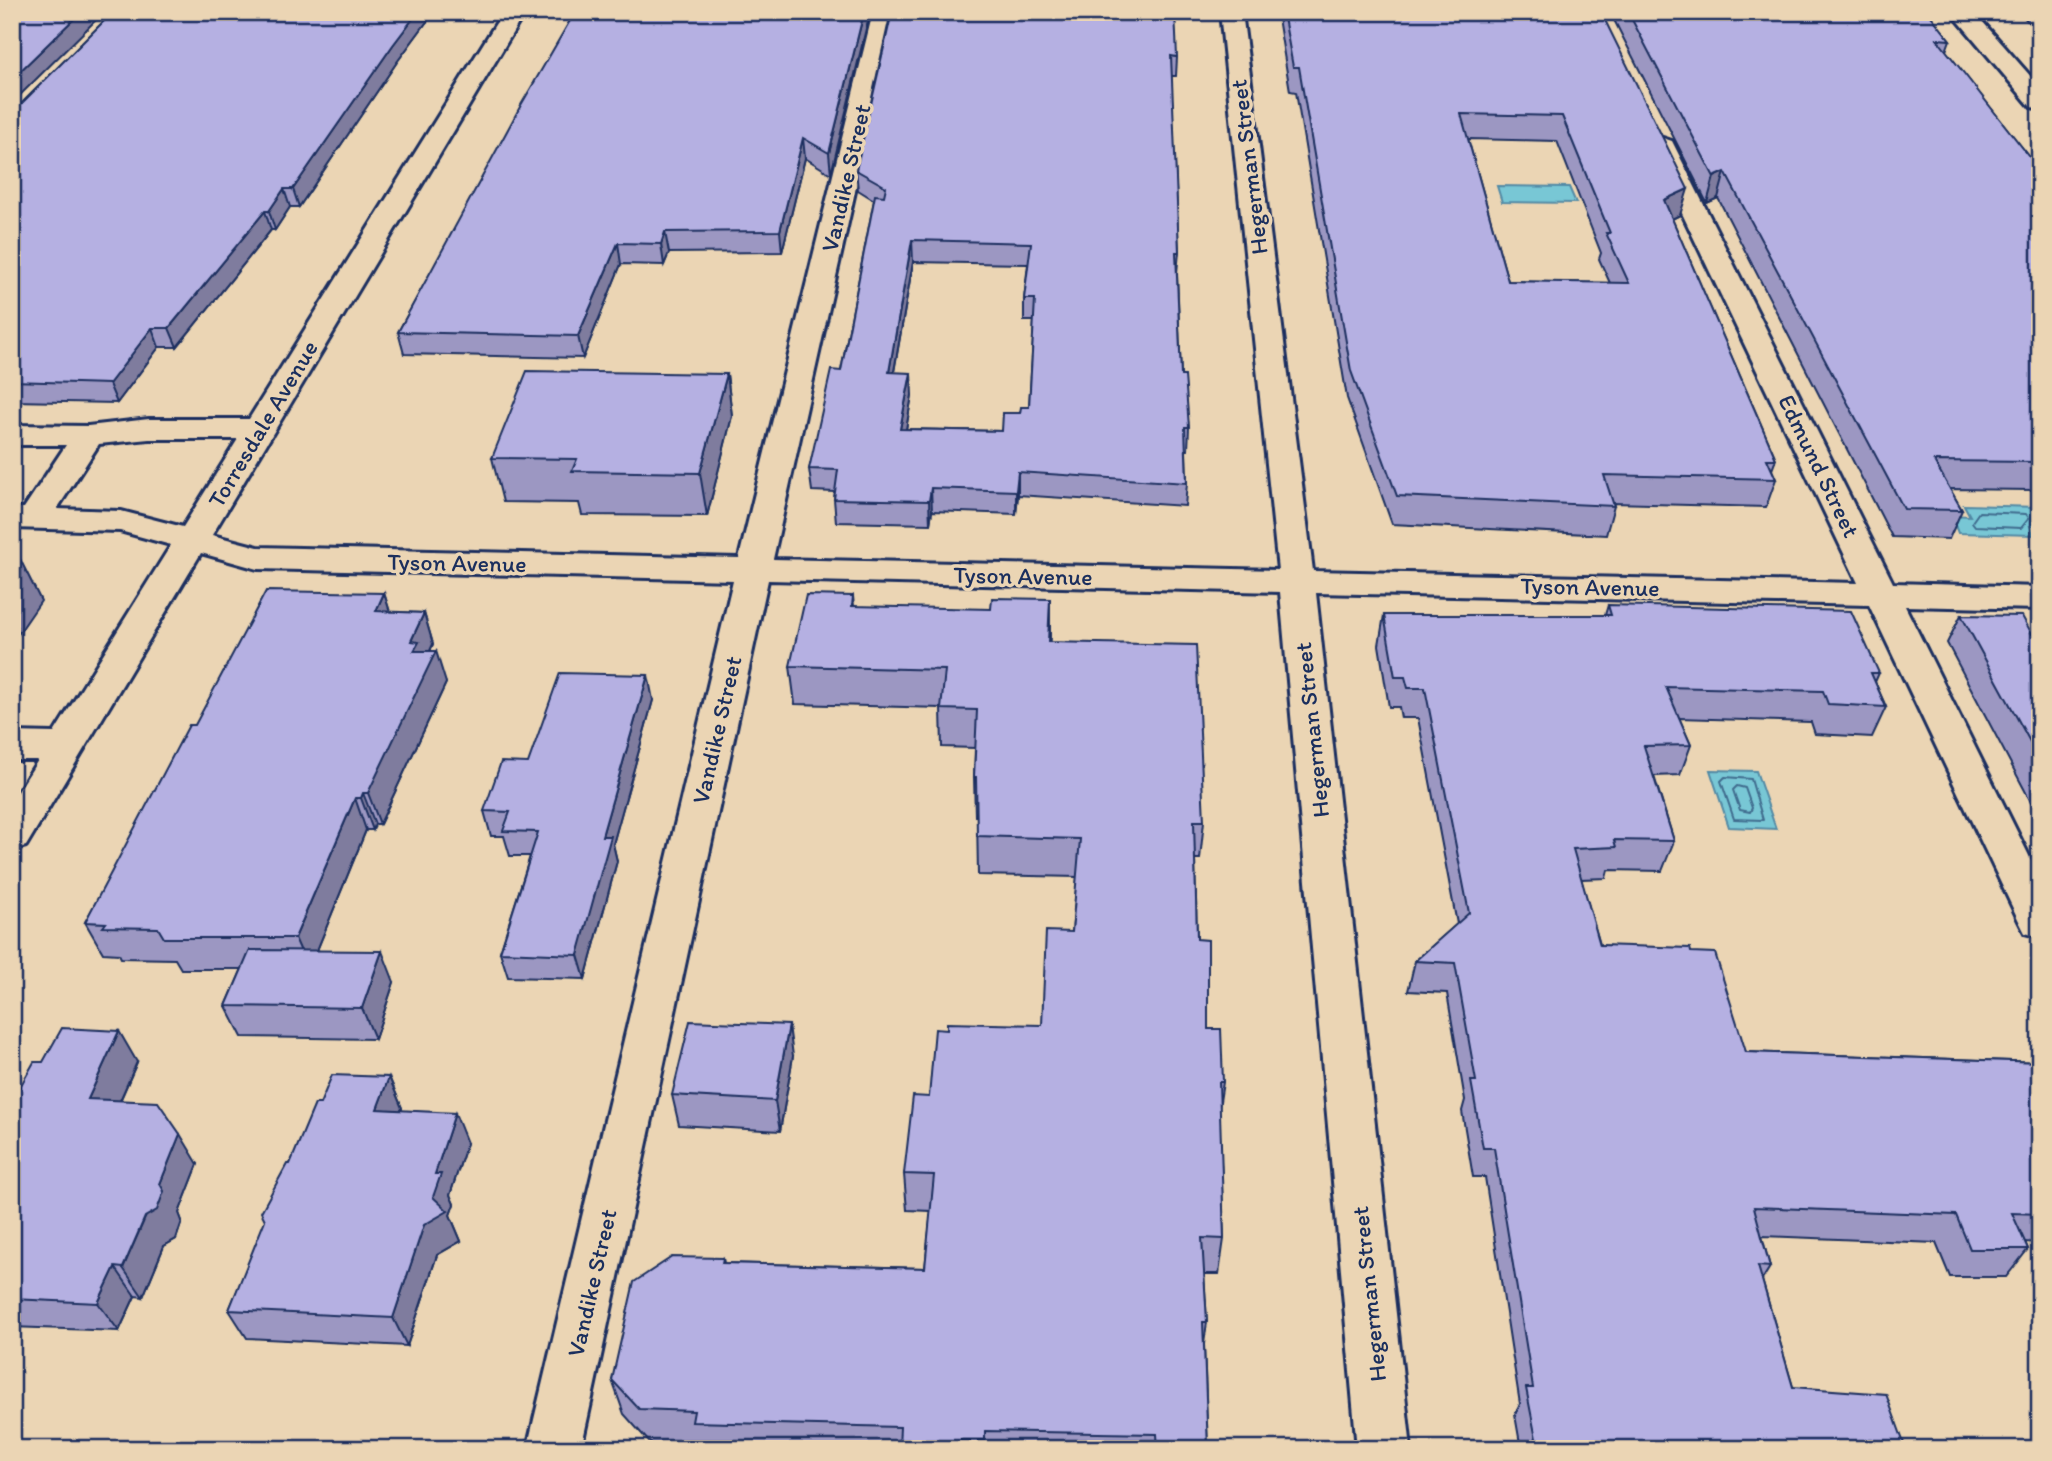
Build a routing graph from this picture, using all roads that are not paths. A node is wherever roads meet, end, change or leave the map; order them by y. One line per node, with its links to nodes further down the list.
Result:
1 (514, 12): 7 (street, Torresdale Avenue)
2 (884, 12): 12 (street, Vandike Street)
3 (1231, 12): 13 (street, Hegerman Street)
4 (1962, 12): 5 (street)
5 (2040, 102)
6 (1652, 124): 14 (street, Edmund Street)
7 (260, 429): 9 (street); 11 (street, Torresdale Avenue)
8 (12, 435): 9 (street)
9 (88, 436): 10 (street)
10 (23, 519): 11 (street, Tyson Avenue)
11 (192, 540): 12 (street, Tyson Avenue); 17 (street, Torresdale Avenue)
12 (753, 570): 13 (street, Tyson Avenue); 20 (street, Vandike Street)
13 (1297, 582): 14 (street, Tyson Avenue); 21 (street, Hegerman Street)
14 (1881, 593): 15 (street, Tyson Avenue); 19 (street, Edmund Street)
15 (2040, 598)
16 (12, 746): 17 (street)
17 (66, 747): 18 (street, Torresdale Avenue)
18 (12, 835)
19 (2040, 921)
20 (554, 1449)
21 (1384, 1449)

